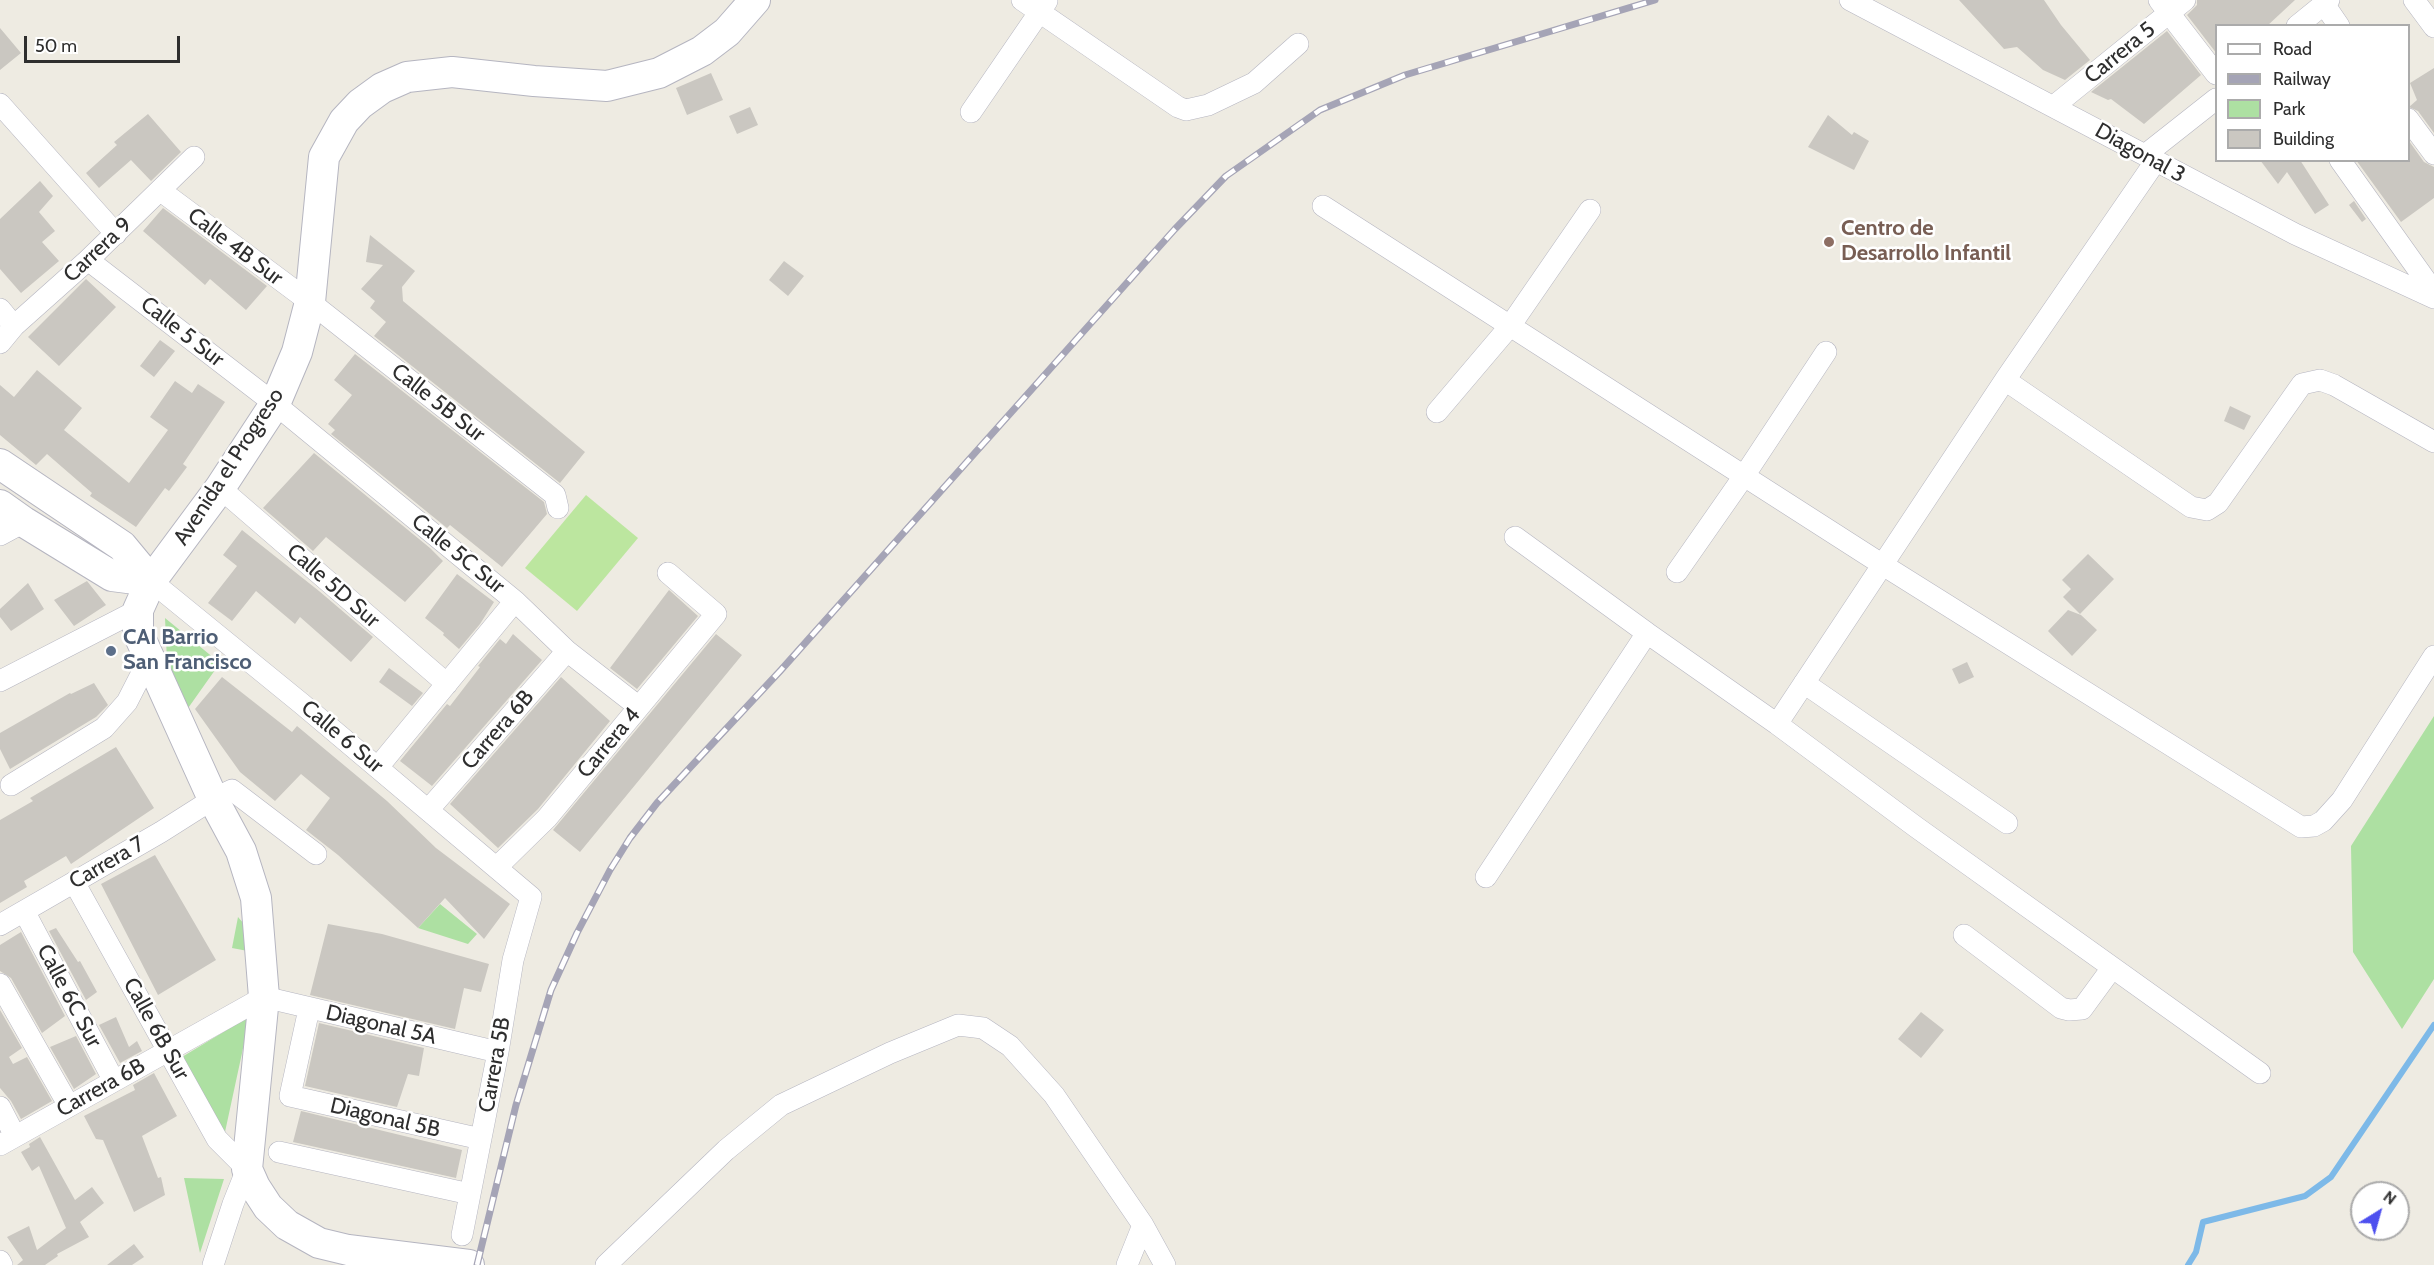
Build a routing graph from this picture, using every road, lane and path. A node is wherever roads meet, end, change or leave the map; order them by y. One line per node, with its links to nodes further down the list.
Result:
1 (755, 0): 29 (main road, Avenida el Progreso)
2 (1850, 0): 15 (street, Diagonal 3)
3 (2185, 0): 7 (street, Carrera 5)
4 (2414, 0): 10 (street)
5 (2326, 2): 8 (street); 9 (street)
6 (1037, 4): 11 (street); 16 (street)
7 (2164, 7): 12 (street); 15 (street, Carrera 5)
8 (2299, 24)
9 (2338, 24)
10 (2434, 27)
11 (1298, 44)
12 (2215, 71)
13 (2215, 101): 20 (street)
14 (0, 104): 25 (street)
15 (2054, 106): 20 (street, Diagonal 3)
16 (971, 112)
17 (2410, 120): 18 (street)
18 (2434, 154)
19 (194, 157): 22 (street, Carrera 9)
20 (2150, 159): 28 (street, Diagonal 3); 35 (street)
21 (2341, 162): 27 (street)
22 (161, 191): 25 (street, Carrera 9); 29 (street, Calle 4B Sur)
23 (1323, 206): 31 (street)
24 (1590, 210): 31 (street)
25 (116, 234): 26 (street, Carrera 9)
26 (88, 260): 32 (street, Carrera 9); 36 (street, Calle 5 Sur)
27 (2434, 292)
28 (2434, 298)
29 (310, 302): 36 (main road, Avenida el Progreso); 42 (street, Calle 5B Sur)
30 (0, 309): 32 (street)
31 (1510, 326): 37 (street); 40 (street)
32 (14, 327): 33 (street, Carrera 9)
33 (0, 343)
34 (1826, 352): 40 (street)
35 (2005, 380): 38 (street); 45 (street)
36 (275, 404): 41 (main road, Avenida el Progreso); 49 (street, Calle 5C Sur)
37 (1437, 412)
38 (2434, 442)
39 (0, 464): 48 (main road, Calle 6 Sur)
40 (1744, 476): 45 (street); 46 (street)
41 (220, 488): 48 (main road, Avenida el Progreso); 57 (street, Calle 5D Sur)
42 (558, 508)
43 (8, 521): 48 (main road)
44 (1515, 537): 51 (street)
45 (1883, 564): 53 (street); 56 (street)
46 (1677, 572)
47 (668, 573): 58 (street, Carrera 4)
48 (151, 581): 50 (main road, Avenida el Progreso); 60 (street, Calle 6 Sur)
49 (515, 601): 52 (street, Calle 5C Sur); 57 (street)
50 (138, 610): 54 (main road, Avenida el Progreso); 55 (street)
51 (1647, 633): 59 (street); 67 (street)
52 (567, 651): 58 (street, Calle 5C Sur); 63 (street, Carrera 6B)
53 (2434, 656)
54 (149, 659): 61 (street); 62 (main road, Avenida el Progreso)
55 (0, 681)
56 (1804, 683): 59 (street); 64 (street)
57 (447, 684): 60 (street)
58 (639, 708): 66 (street, Carrera 4)
59 (1777, 724): 73 (street)
60 (378, 767): 63 (street, Calle 6 Sur)
61 (11, 785)
62 (213, 799): 65 (street); 68 (street, Carrera 7); 75 (main road, Avenida el Progreso)
63 (429, 809): 66 (street, Calle 6 Sur)
64 (2007, 823)
65 (316, 854)
66 (497, 867): 69 (street, Calle 6 Sur)
67 (1486, 877)
68 (74, 882): 70 (street, Carrera 7); 77 (street, Calle 6B Sur)
69 (531, 897): 78 (street, Carrera 5B)
70 (24, 911): 71 (street, Carrera 7); 80 (street, Calle 6C Sur)
71 (0, 925)
72 (1964, 935): 73 (street)
73 (2112, 968): 79 (street)
74 (0, 984): 81 (street)
75 (264, 997): 76 (street, Diagonal 5A); 77 (street, Carrera 6B); 86 (main road, Avenida el Progreso)
76 (309, 1009): 78 (street, Diagonal 5A); 83 (street, Diagonal 5B)
77 (169, 1050): 80 (street, Carrera 6B); 86 (street, Calle 6B Sur)
78 (498, 1052): 83 (street, Carrera 5B)
79 (2260, 1073)
80 (114, 1081): 81 (street, Carrera 6B)
81 (69, 1106): 84 (street, Carrera 6B)
82 (0, 1107): 84 (street)
83 (481, 1139): 87 (street, Carrera 5B)
84 (8, 1140)
85 (279, 1152): 87 (street)
86 (247, 1169): 90 (street, Avenida el Progreso); 91 (main road)
87 (470, 1194): 89 (street, Carrera 5B)
88 (1143, 1225): 92 (street); 93 (street); 94 (street)
89 (462, 1235)
90 (213, 1265)
91 (470, 1265)
92 (606, 1265)
93 (1127, 1265)
94 (1165, 1265)

